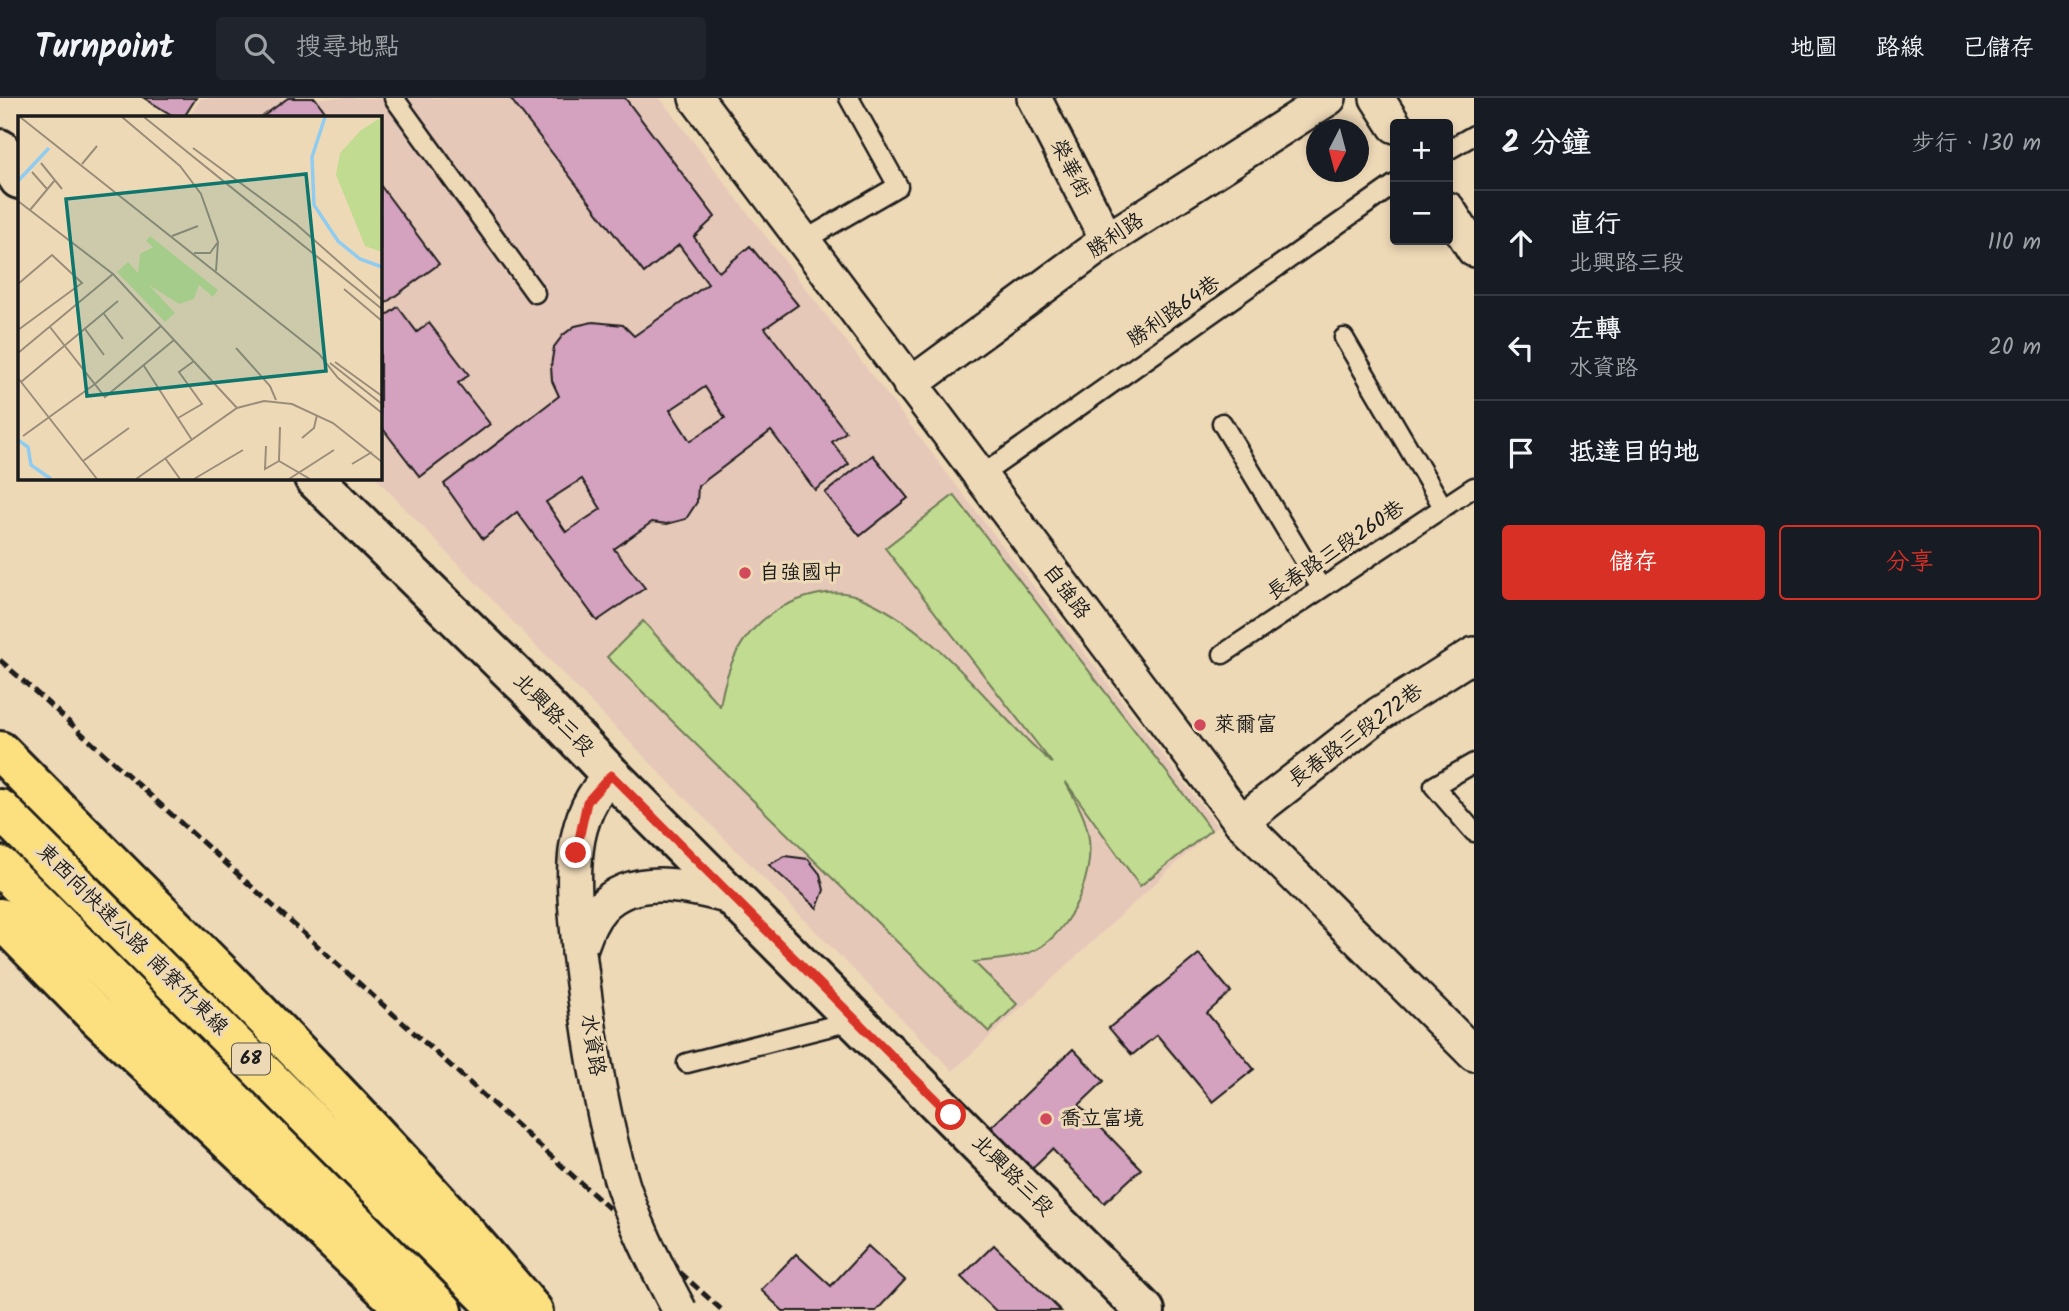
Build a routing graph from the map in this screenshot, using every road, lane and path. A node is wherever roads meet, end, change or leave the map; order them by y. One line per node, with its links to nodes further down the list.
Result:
1 (394, 98): 21 (lane)
2 (696, 98): 19 (street, 自強路)
3 (849, 98): 19 (lane)
4 (1034, 98): 18 (street, 榮華街)
5 (1329, 98): 18 (street, 勝利路)
6 (1377, 98): 7 (street)
7 (1390, 119)
8 (1474, 135): 9 (lane)
9 (1453, 147)
10 (0, 149): 12 (street)
11 (0, 169): 14 (street)
12 (18, 176)
13 (0, 181): 16 (street)
14 (18, 187)
15 (1390, 188): 25 (lane, 勝利路64巷)
16 (18, 192)
17 (1453, 217): 20 (street)
18 (1107, 240): 23 (street, 勝利路)
19 (803, 241): 23 (street, 自強路)
20 (1474, 250)
21 (535, 293)
22 (1344, 338): 28 (lane)
23 (910, 385): 25 (street, 自強路)
24 (1222, 422): 29 (lane)
25 (979, 477): 36 (street, 自強路)
26 (316, 480): 34 (street, 北興路三段)
27 (1474, 487): 28 (lane, 長春路三段260巷)
28 (1443, 507): 29 (lane, 長春路三段260巷)
29 (1321, 588): 30 (lane, 長春路三段260巷)
30 (1223, 654)
31 (1474, 654): 36 (street, 長春路三段272巷)
32 (0, 751): 48 (highway)
33 (1474, 763): 37 (lane)
34 (611, 775): 39 (street, 北興路三段); 41 (street, 水資路)
35 (0, 809): 47 (highway, 東西向快速公路 南寮竹東線 / 68)
36 (1241, 822): 43 (street, 自強路)
37 (1474, 832)
38 (0, 866): 46 (highway, 東西向快速公路 南寮竹東線 / 68)
39 (736, 899): 41 (street); 42 (street, 北興路三段)
40 (0, 918): 45 (highway)
41 (579, 952): 49 (street, 水資路, bridge)
42 (855, 1020): 44 (lane); 50 (street, 北興路三段)
43 (1474, 1054)
44 (687, 1063)
45 (407, 1311)
46 (443, 1311)
47 (501, 1311)
48 (533, 1311)
49 (680, 1311)
50 (1145, 1311)

